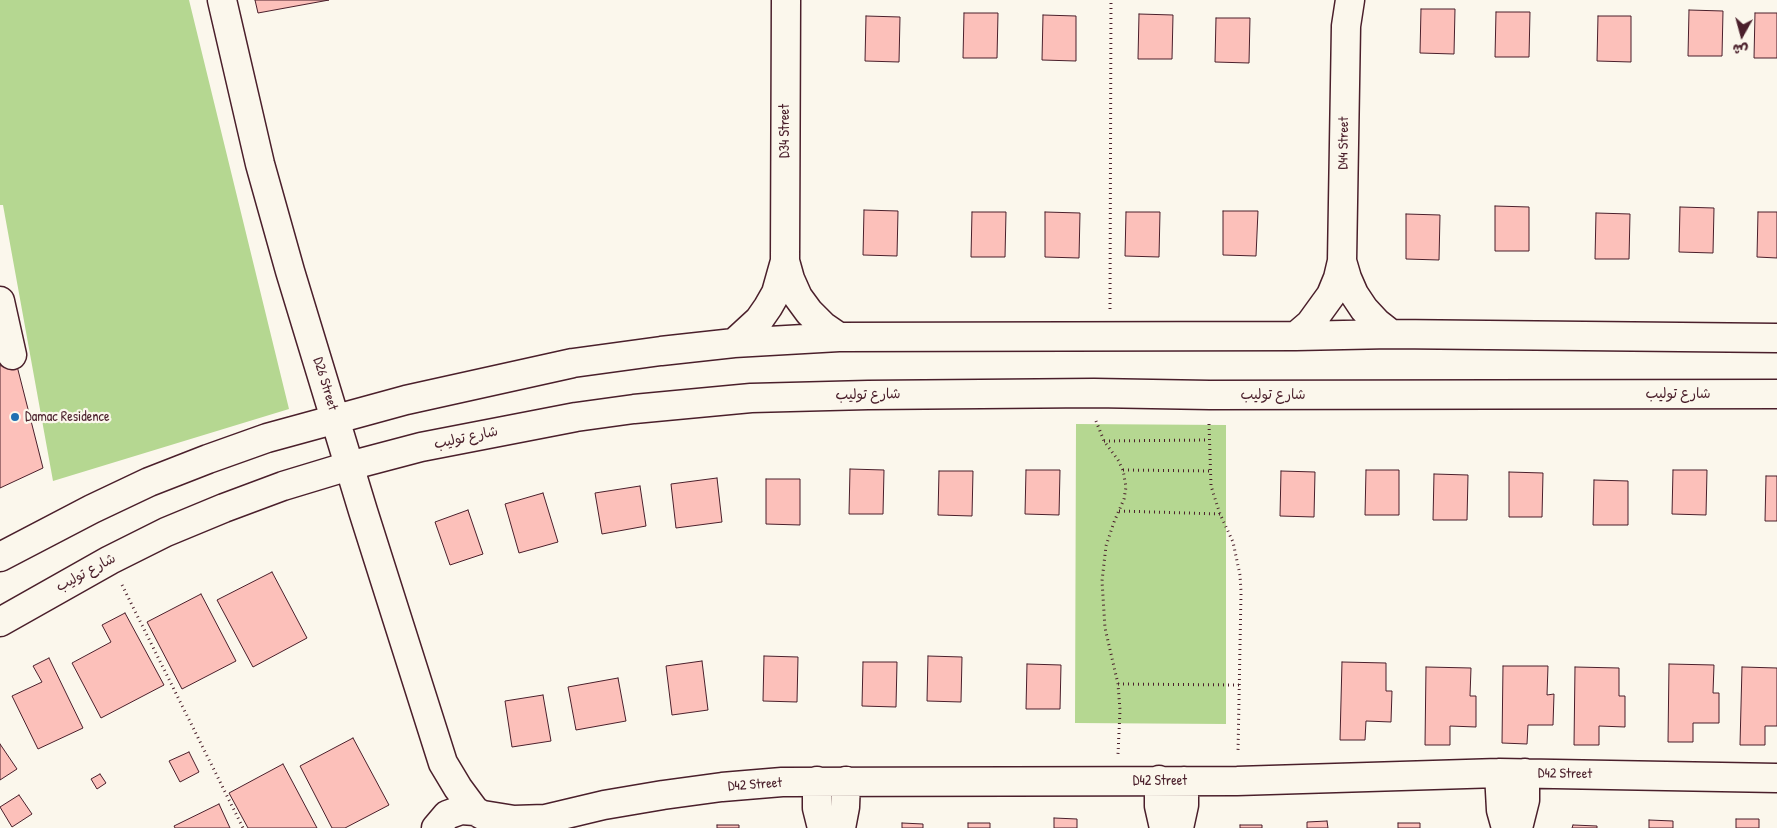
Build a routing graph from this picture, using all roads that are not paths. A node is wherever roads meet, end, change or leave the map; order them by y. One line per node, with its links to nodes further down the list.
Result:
1 (222, 0): 15 (street, D26 Street)
2 (786, 0): 5 (street, D34 Street)
3 (1338, 0): 4 (street, D44 Street)
4 (1348, 13): 6 (street, D44 Street)
5 (785, 261): 10 (street, D34 Street); 12 (street, D34 Street)
6 (1342, 261): 8 (street, D44 Street); 9 (street, D44 Street)
7 (0, 301): 13 (street)
8 (1391, 334): 9 (street); 11 (street)
9 (1296, 336): 10 (street)
10 (839, 337): 12 (street)
11 (1777, 338)
12 (734, 342): 15 (street)
13 (12, 355)
14 (1777, 394): 16 (street, شارع توليب)
15 (335, 418): 16 (street, D26 Street); 17 (street)
16 (349, 466): 18 (street, شارع توليب); 19 (street, D26 Street)
17 (0, 557)
18 (0, 622)
19 (443, 763): 25 (street, D26 Street); 27 (street, D26 Street)
20 (1512, 773): 21 (street, D42 Street); 22 (street, D42 Street); 32 (street); 33 (street)
21 (1777, 778)
22 (1171, 780): 24 (street, D42 Street); 30 (street); 31 (street)
23 (818, 781): 24 (street, D42 Street); 26 (street, D42 Street); 28 (street)
24 (846, 781): 29 (street)
25 (484, 818): 26 (street, D42 Street); 27 (street, D42 Street)
26 (538, 823)
27 (439, 824)
28 (822, 828)
29 (841, 828)
30 (1164, 828)
31 (1179, 828)
32 (1506, 828)
33 (1518, 828)

